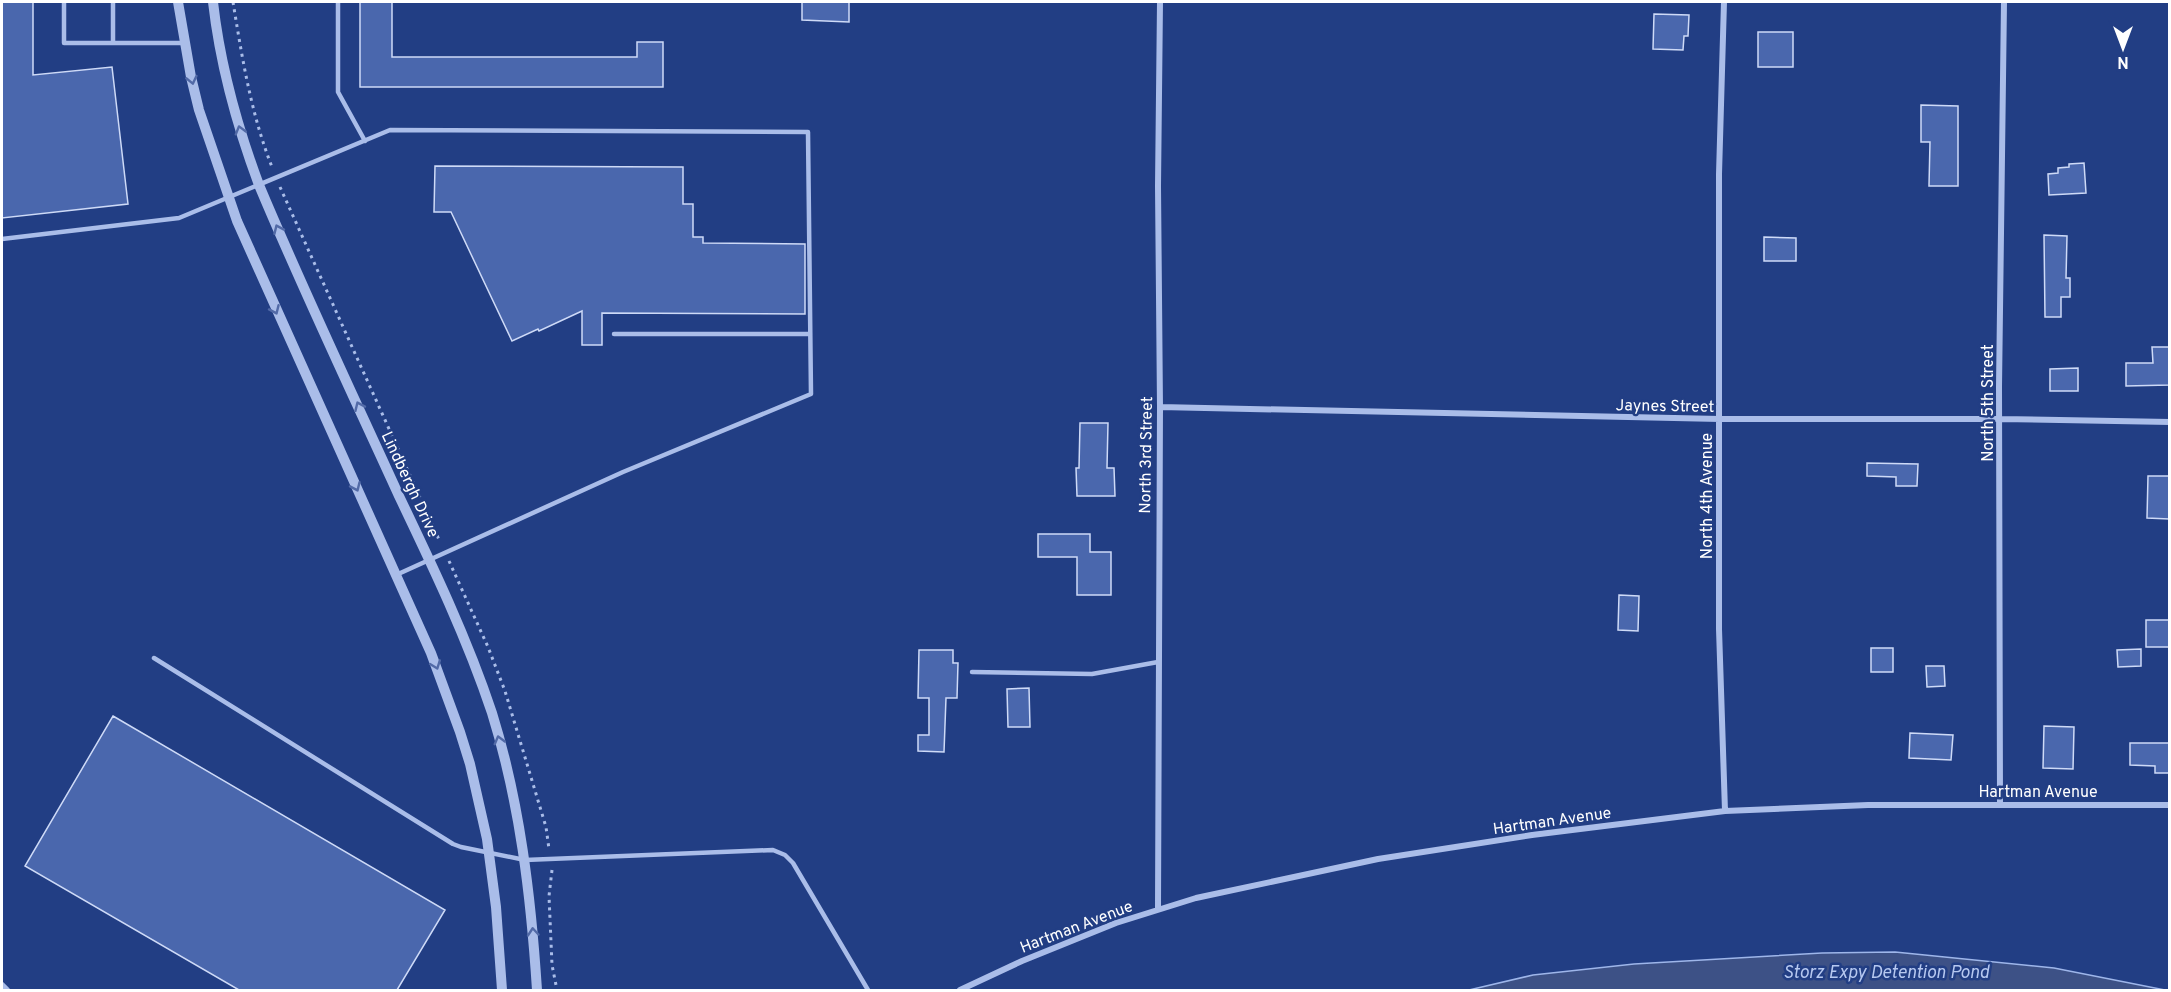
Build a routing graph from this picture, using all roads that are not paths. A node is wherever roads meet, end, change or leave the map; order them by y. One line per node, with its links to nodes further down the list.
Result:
1 (64, 2): 9 (lane)
2 (113, 2): 9 (lane)
3 (178, 2): 10 (street)
4 (213, 2): 12 (street, Lindbergh Drive, one-way to 4)
5 (338, 2): 11 (lane)
6 (1160, 2): 17 (street, North 3rd Street)
7 (1724, 2): 18 (street, North 4th Avenue)
8 (2004, 2): 19 (street, North 5th Street)
9 (113, 43): 10 (lane)
10 (184, 43): 13 (street, one-way to 13)
11 (365, 141): 12 (lane); 16 (lane)
12 (259, 185): 13 (lane); 21 (street, Lindbergh Drive, one-way to 12)
13 (228, 198): 14 (lane); 22 (street, one-way to 22)
14 (2, 239)
15 (614, 334): 16 (lane)
16 (809, 334): 21 (lane)
17 (1160, 407): 18 (street, Jaynes Street); 24 (street, North 3rd Street)
18 (1720, 419): 19 (street, Jaynes Street); 28 (street, North 4th Avenue)
19 (2000, 419): 20 (street, Jaynes Street); 26 (street, North 5th Street)
20 (2169, 422)
21 (429, 559): 22 (lane); 30 (street, Lindbergh Drive, one-way to 21)
22 (396, 575): 29 (street, one-way to 29)
23 (154, 658): 29 (lane)
24 (1158, 662): 25 (lane); 31 (street, North 3rd Street)
25 (972, 672)
26 (2000, 804): 27 (street, Hartman Avenue); 28 (street, Hartman Avenue)
27 (2169, 805)
28 (1725, 811): 31 (street, Hartman Avenue)
29 (489, 852): 30 (lane); 34 (street)
30 (525, 860): 35 (street, Lindbergh Drive, one-way to 30); 36 (lane)
31 (1158, 909): 37 (street, Hartman Avenue)
32 (2, 985): 33 (street)
33 (7, 990)
34 (502, 990)
35 (537, 990)
36 (868, 990)
37 (960, 990)

